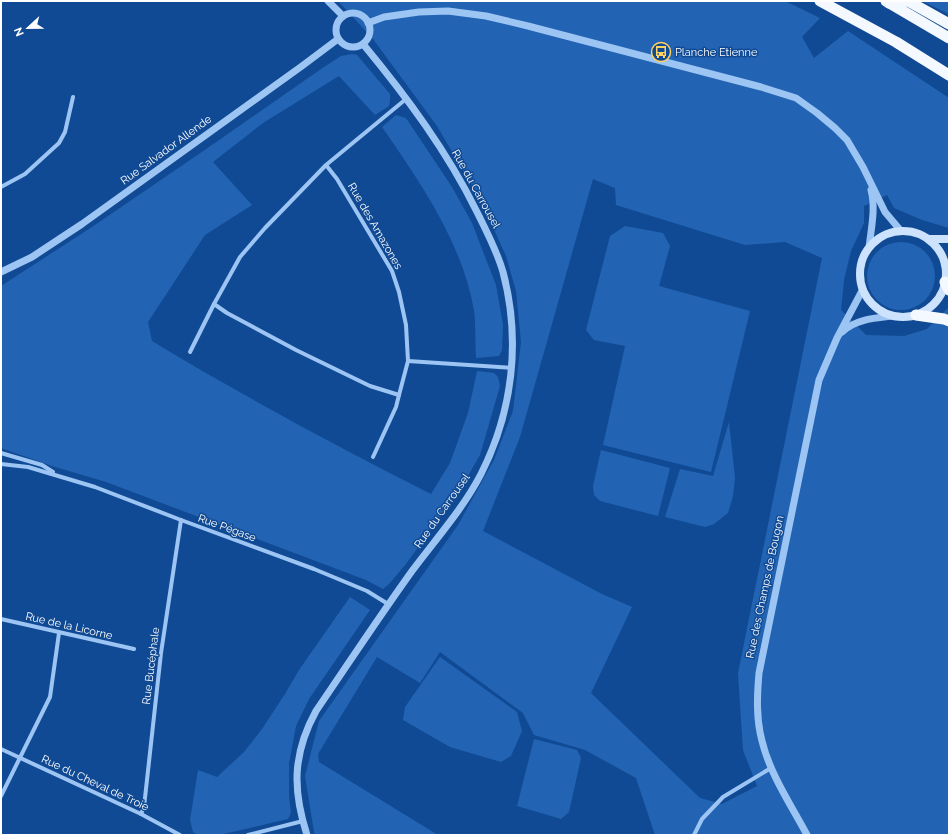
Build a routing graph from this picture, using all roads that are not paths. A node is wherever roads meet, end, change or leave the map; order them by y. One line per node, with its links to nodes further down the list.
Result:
1 (328, 1): 4 (street)
2 (820, 1): 10 (highway)
3 (888, 2): 6 (highway); 7 (highway)
4 (343, 16): 5 (street); 8 (street)
5 (368, 23): 9 (street); 14 (street)
6 (949, 24)
7 (949, 38)
8 (338, 39): 9 (street); 20 (street, Rue Salvador Allende)
9 (362, 44): 12 (street, Rue du Carrousel)
10 (949, 75)
11 (73, 97): 15 (street)
12 (406, 99): 13 (street); 30 (street, Rue du Carrousel)
13 (326, 166): 23 (street); 29 (street, Rue des Amazones)
14 (863, 167): 16 (street); 19 (street)
15 (1, 187)
16 (901, 231): 17 (main road); 19 (main road)
17 (929, 239): 18 (main road); 21 (main road)
18 (949, 239)
19 (869, 248): 22 (main road)
20 (1, 272)
21 (947, 278): 24 (main road)
22 (863, 289): 25 (main road); 27 (street, Rue des Champs de Bougon)
23 (214, 304): 28 (street); 31 (street)
24 (916, 315): 25 (main road); 26 (highway)
25 (893, 316): 27 (street, Rue des Champs de Bougon)
26 (949, 321)
27 (837, 338): 43 (street, Rue des Champs de Bougon)
28 (190, 352)
29 (408, 361): 30 (street); 31 (street, Rue des Amazones)
30 (512, 368): 37 (street, Rue du Carrousel)
31 (399, 395): 33 (street, Rue des Amazones)
32 (1, 453): 35 (street, Rue Pégase)
33 (373, 457)
34 (1, 464): 35 (street, Rue Pégase)
35 (57, 475): 36 (street, Rue Pégase)
36 (181, 520): 37 (street, Rue Pégase); 45 (street, Rue Bucéphale)
37 (388, 604): 46 (street, Rue du Carrousel)
38 (1, 620): 39 (street, Rue de la Licorne)
39 (59, 633): 40 (street, Rue de la Licorne); 42 (street)
40 (134, 649)
41 (1, 749): 42 (street, Rue du Cheval de Troie)
42 (20, 757): 44 (street); 45 (street, Rue du Cheval de Troie)
43 (771, 768): 50 (street); 51 (street, Rue des Champs de Bougon)
44 (1, 796)
45 (141, 814): 47 (street, Rue du Cheval de Troie)
46 (303, 820): 48 (street); 49 (street, Rue du Carrousel)
47 (180, 835)
48 (248, 835)
49 (307, 835)
50 (694, 835)
51 (807, 835)

